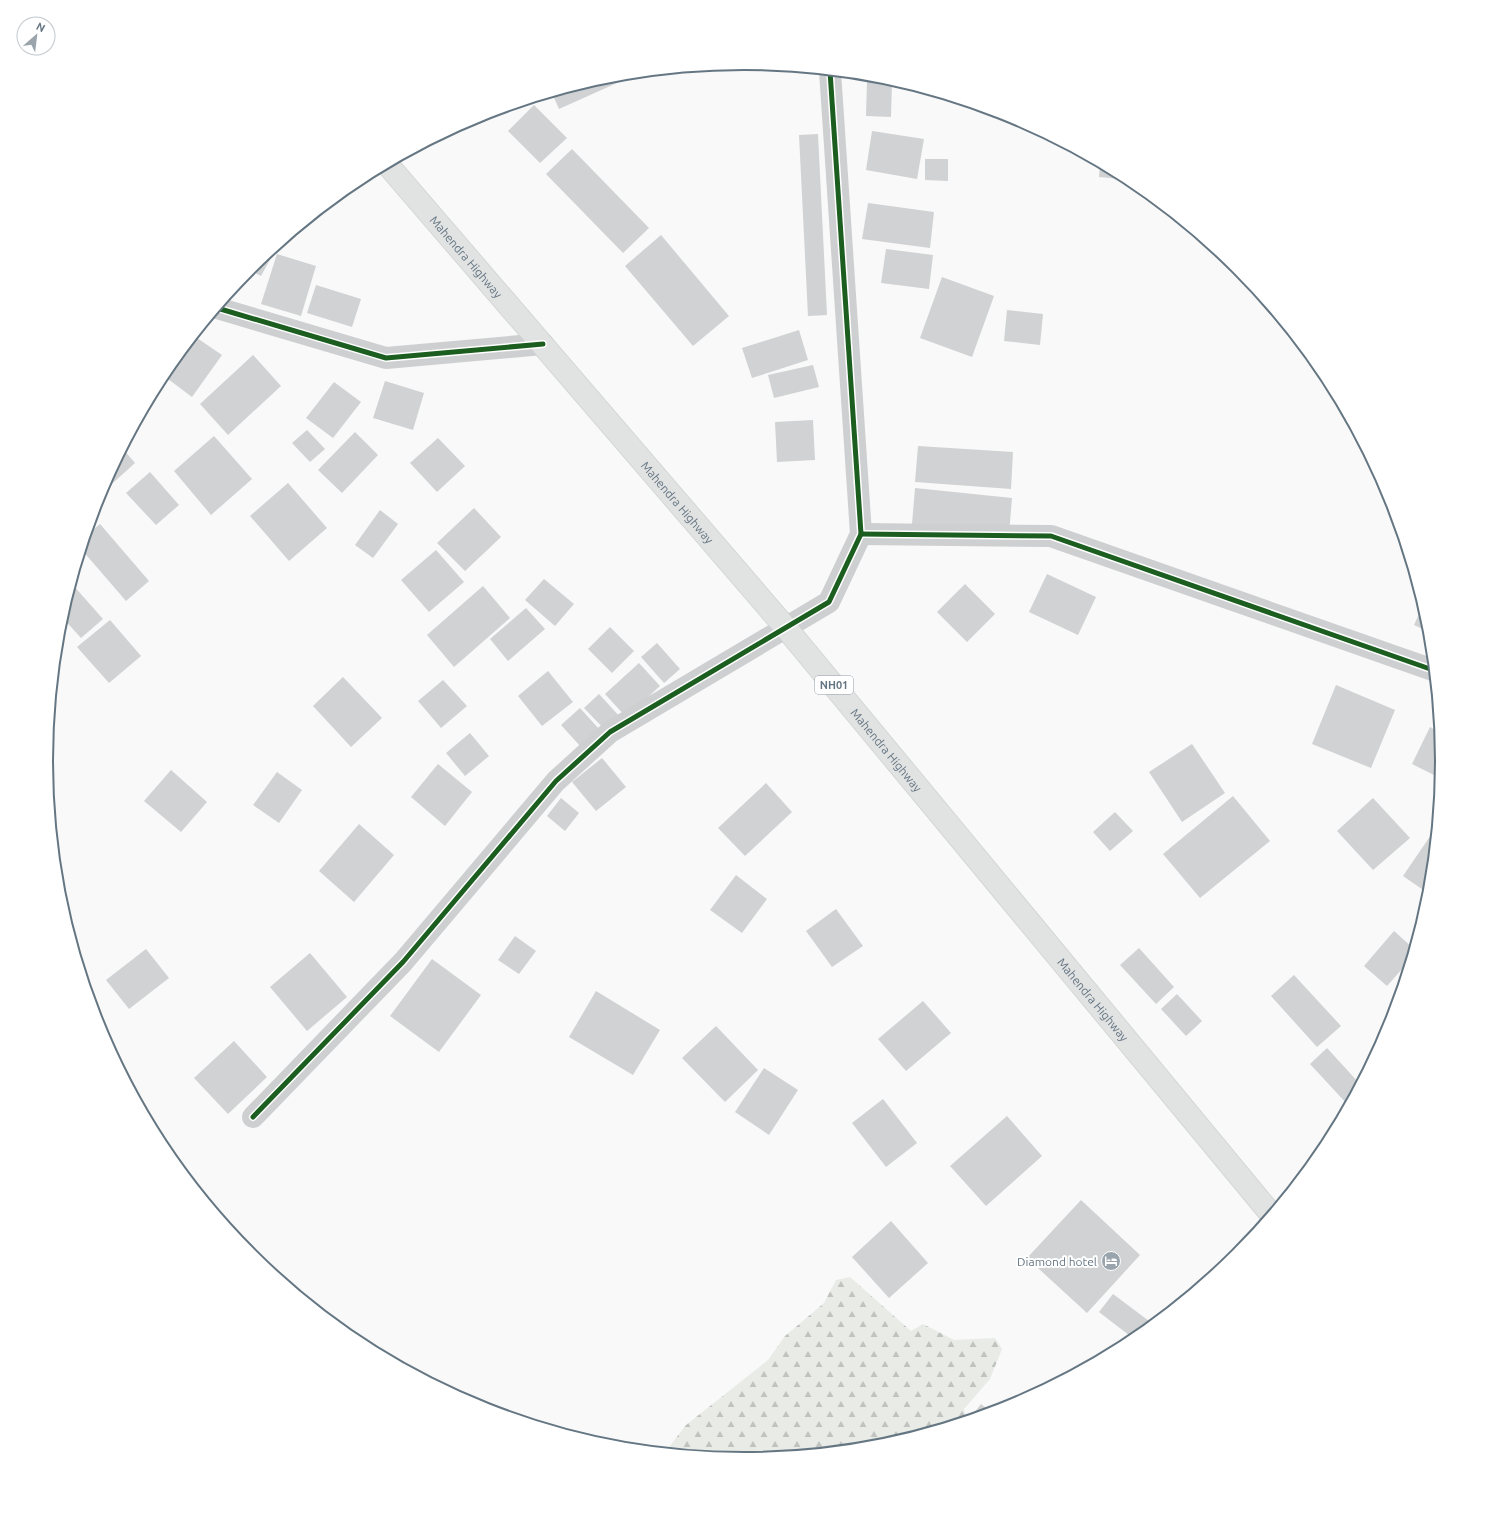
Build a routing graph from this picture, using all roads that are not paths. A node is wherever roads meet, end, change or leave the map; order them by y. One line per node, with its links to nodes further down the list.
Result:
1 (830, 76): 5 (street)
2 (390, 168): 4 (highway, Mahendra Highway / NH01)
3 (221, 309): 4 (street)
4 (542, 344): 6 (highway, Mahendra Highway / NH01)
5 (861, 534): 6 (street); 7 (street)
6 (786, 628): 8 (street); 9 (highway, Mahendra Highway / NH01)
7 (1429, 668)
8 (253, 1117)
9 (1269, 1211)

